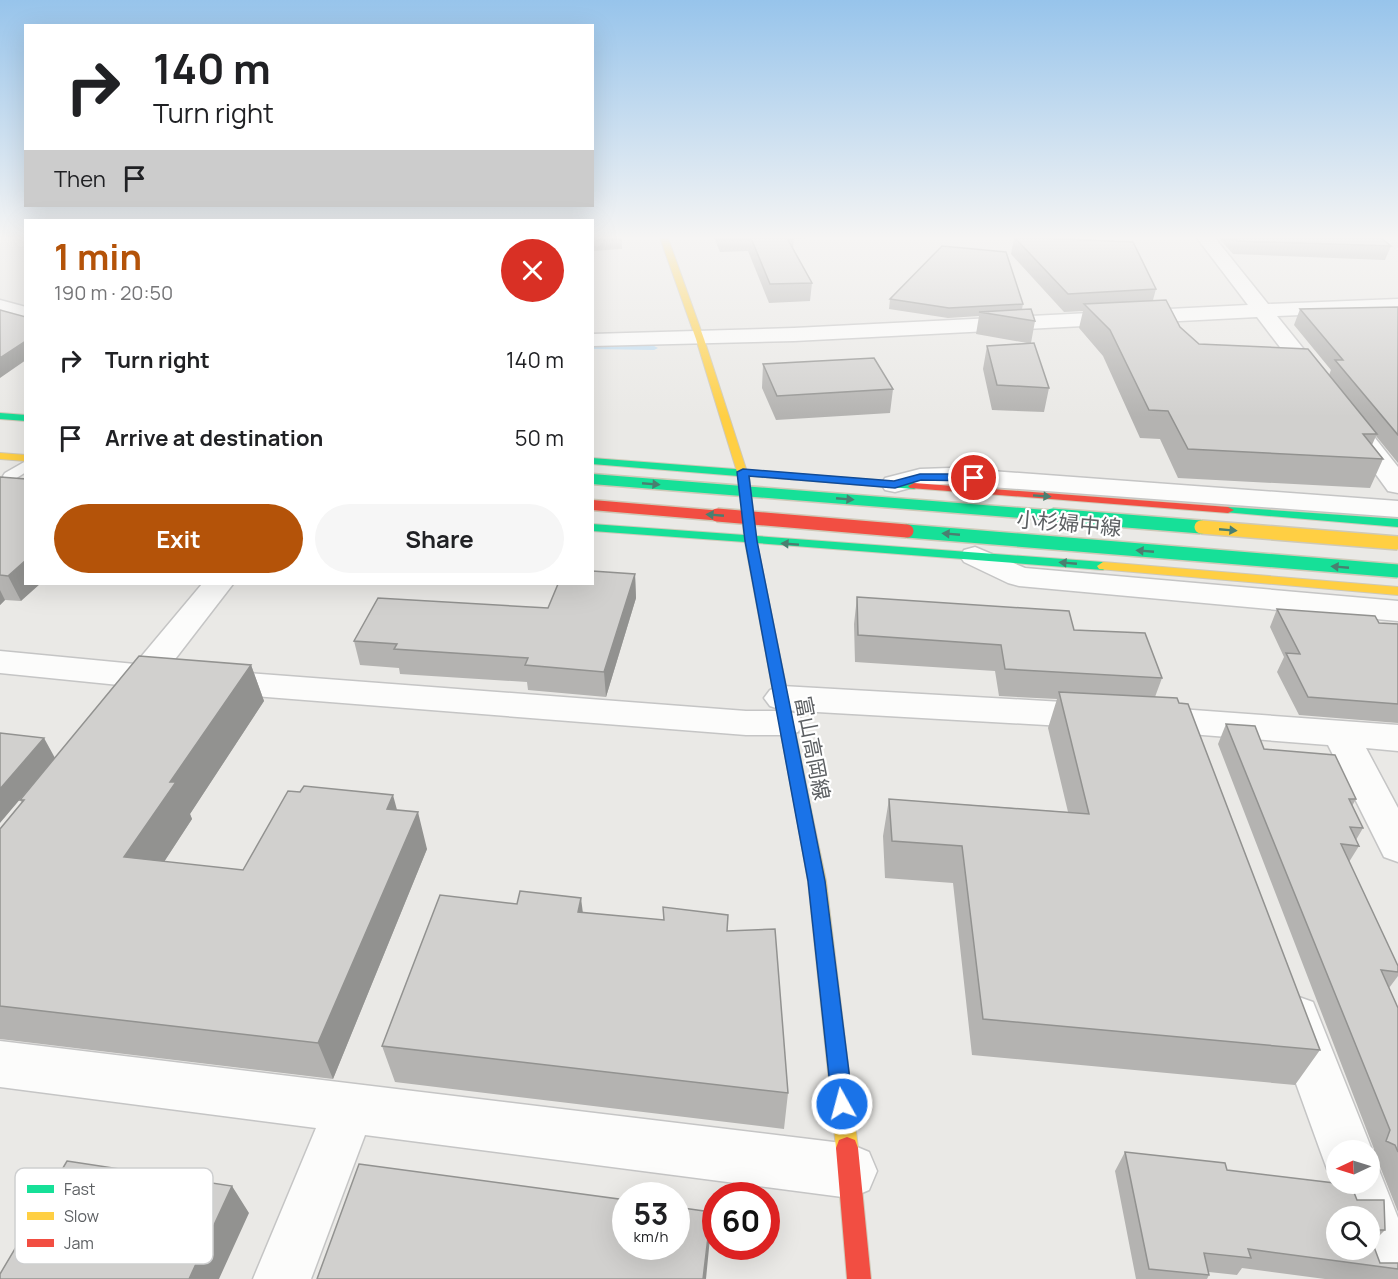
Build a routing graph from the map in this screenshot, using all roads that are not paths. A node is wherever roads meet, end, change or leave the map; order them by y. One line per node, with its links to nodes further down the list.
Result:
1 (685, 298): 7 (main road, 富山高岡線)
2 (1254, 298): 5 (street)
3 (1398, 305): 5 (street)
4 (0, 306): 6 (street)
5 (1263, 309): 7 (street); 15 (street)
6 (24, 312)
7 (700, 339): 8 (street); 12 (main road, 富山高岡線)
8 (594, 340)
9 (0, 416): 10 (main road)
10 (24, 418)
11 (594, 461): 12 (main road)
12 (743, 472): 14 (main road); 20 (main road, 富山高岡線)
13 (594, 479): 21 (main road, 小杉婦中線, one-way to 21, bridge)
14 (895, 484): 17 (street); 18 (main road, one-way to 18)
15 (1398, 485)
16 (594, 505): 23 (main road, 小杉婦中線, one-way to 16, bridge)
17 (1398, 509)
18 (1398, 523)
19 (594, 527): 20 (main road)
20 (751, 541): 22 (main road, one-way to 20); 29 (main road, 富山高岡線)
21 (1398, 543)
22 (975, 556): 25 (main road, one-way to 22); 26 (street)
23 (1398, 572)
24 (217, 585): 28 (street)
25 (1398, 591)
26 (1398, 611)
27 (0, 662): 28 (street)
28 (144, 676): 29 (street); 30 (street)
29 (784, 710): 31 (street); 40 (main road, 富山高岡線)
30 (115, 712)
31 (1188, 721): 32 (street); 34 (street)
32 (1340, 733): 33 (street); 35 (street)
33 (1398, 738)
34 (1204, 765)
35 (1398, 846)
36 (1285, 986): 39 (street)
37 (0, 1064): 38 (street)
38 (350, 1107): 40 (street); 42 (street)
39 (1342, 1140)
40 (850, 1171): 43 (main road, 富山高岡線)
41 (1362, 1194): 44 (street)
42 (282, 1279)
43 (859, 1279)
44 (1393, 1279)

